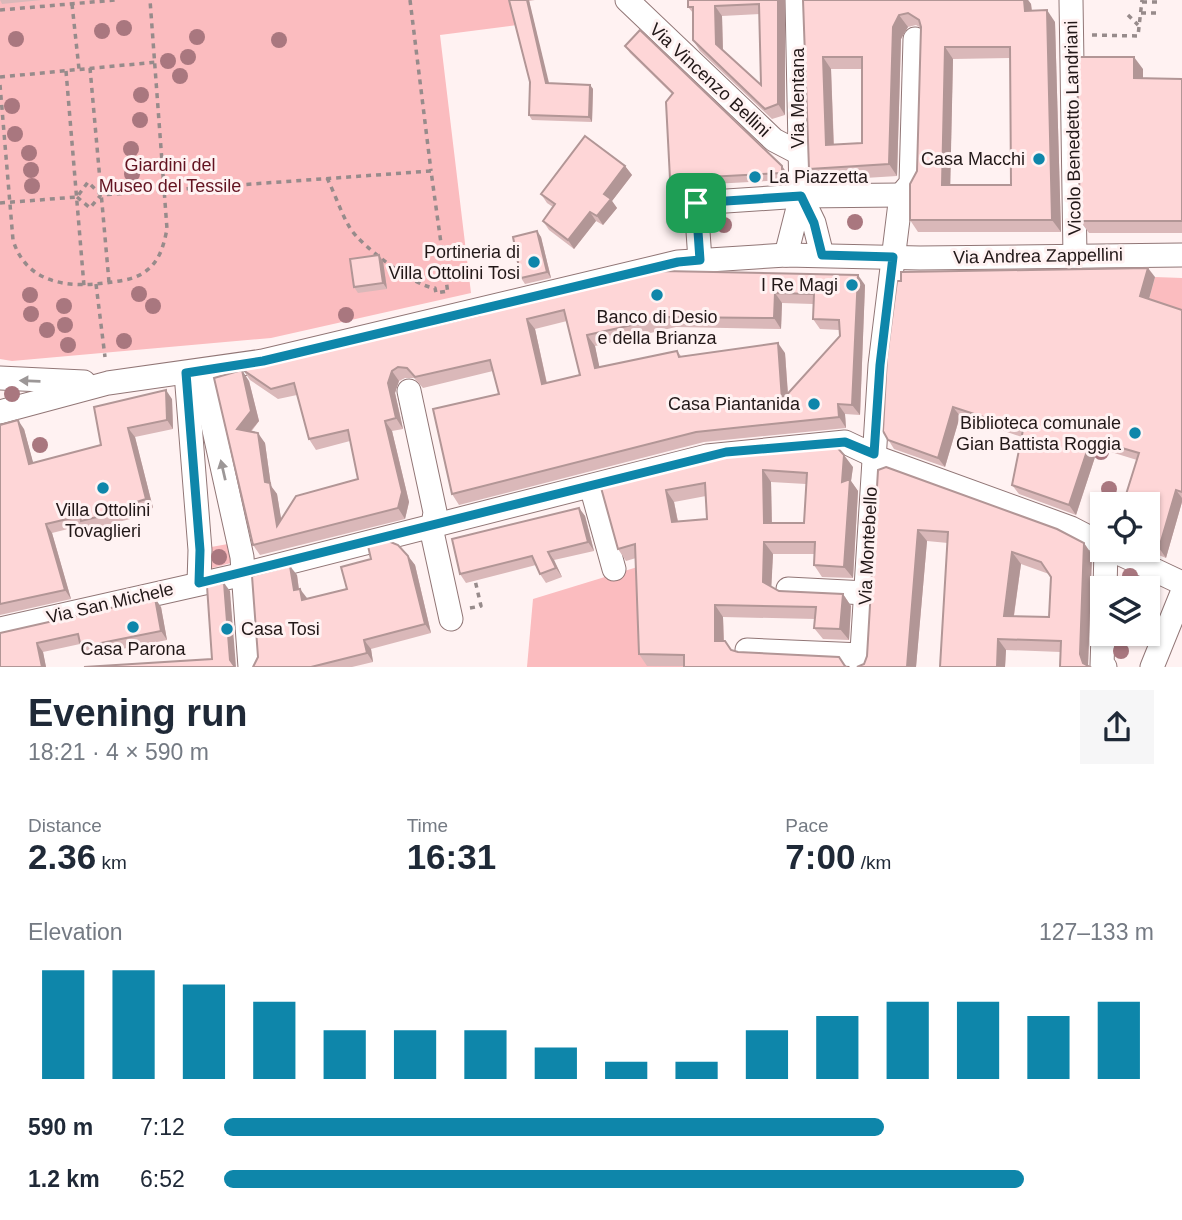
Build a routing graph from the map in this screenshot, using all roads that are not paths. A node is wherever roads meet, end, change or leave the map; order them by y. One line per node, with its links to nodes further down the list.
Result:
1 (627, 0): 5 (street, Via Vincenzo Bellini)
2 (797, 0): 5 (street, Via Mentana)
3 (1071, 0): 11 (street, Vicolo Benedetto Landriani)
4 (915, 38): 6 (street, Via Montebello)
5 (799, 153): 7 (street, Via Mentana)
6 (901, 195): 7 (street); 12 (street, Via Montebello)
7 (801, 196): 8 (street); 9 (street); 13 (street)
8 (786, 255): 9 (street, Via Andrea Zappellini); 13 (street, Via Andrea Zappellini)
9 (822, 255): 12 (street, Via Andrea Zappellini)
10 (1182, 255): 11 (street, Via Andrea Zappellini)
11 (1075, 256): 12 (street, Via Andrea Zappellini)
12 (893, 257): 19 (street, Via Montebello)
13 (700, 260): 14 (street, Via Andrea Zappellini)
14 (194, 372): 16 (street, Via Andrea Zappellini); 25 (street, one-way to 14); 26 (street)
15 (0, 378): 16 (street, one-way to 15)
16 (108, 383): 18 (street)
17 (409, 391): 21 (street)
18 (0, 412)
19 (874, 454): 20 (street, Via San Michele); 22 (street, Via San Michele); 29 (street, Via Montebello)
20 (591, 486): 21 (street, Via San Michele); 24 (street)
21 (434, 525): 25 (street, Via San Michele); 31 (street)
22 (1090, 538)
23 (1137, 562): 27 (street)
24 (614, 569)
25 (244, 574): 26 (street, Via San Michele); 36 (street)
26 (199, 583): 32 (street, Via San Michele)
27 (1182, 583)
28 (788, 589): 29 (street)
29 (866, 593): 35 (street, Via Montebello)
30 (1182, 593): 38 (street)
31 (454, 614)
32 (0, 629)
33 (1103, 646): 37 (street)
34 (747, 650): 35 (street)
35 (861, 661)
36 (250, 667)
37 (1105, 667)
38 (1152, 667)

